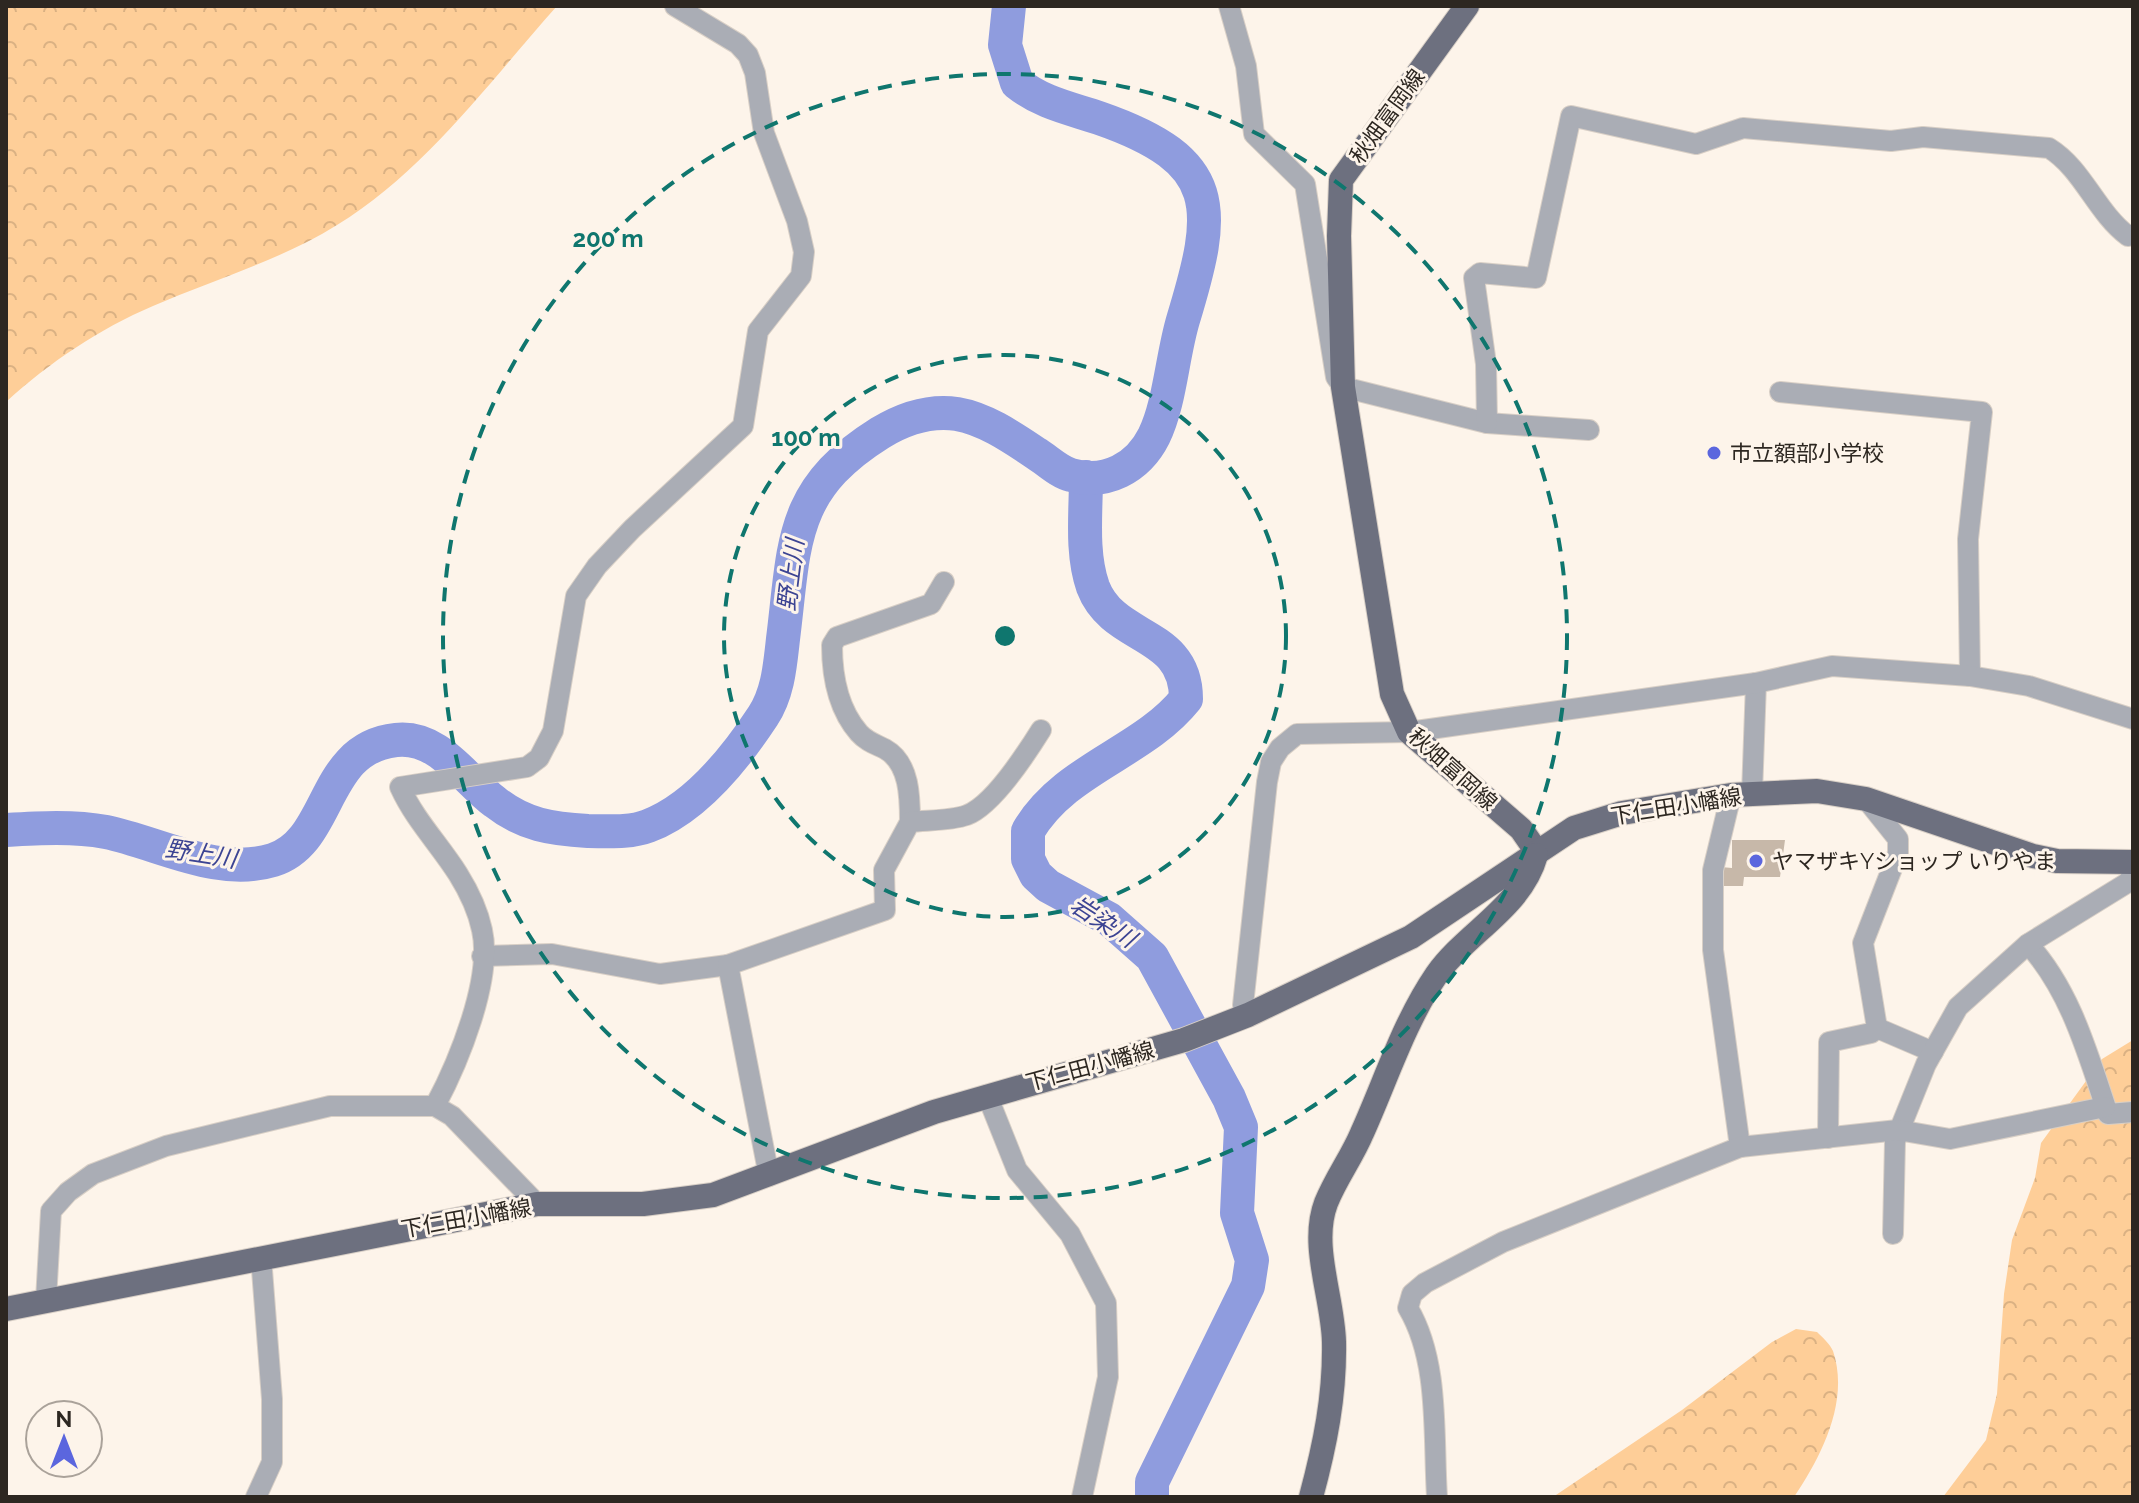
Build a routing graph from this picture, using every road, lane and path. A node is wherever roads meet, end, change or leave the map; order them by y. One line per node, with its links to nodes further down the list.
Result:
1 (675, 6): 22 (street)
2 (1229, 6): 5 (street)
3 (1467, 6): 5 (main road, 秋畑富岡線)
4 (2133, 235): 7 (street)
5 (1343, 387): 7 (street); 14 (main road, 秋畑富岡線)
6 (1780, 392): 10 (street)
7 (1487, 423): 8 (street)
8 (1589, 430)
9 (944, 582): 17 (street)
10 (1970, 676): 11 (street); 12 (street)
11 (1756, 683): 14 (street); 15 (street)
12 (2133, 719)
13 (1041, 730): 17 (street)
14 (1409, 732): 18 (main road, 秋畑富岡線); 24 (street)
15 (1742, 795): 16 (main road, 下仁田小幡線); 18 (main road, 下仁田小幡線); 33 (street)
16 (1866, 799): 19 (main road, 下仁田小幡線); 25 (street)
17 (910, 822): 23 (street)
18 (1537, 852): 24 (main road, 下仁田小幡線); 42 (main road)
19 (2133, 862)
20 (2133, 875): 21 (street)
21 (2028, 944): 26 (street); 29 (street)
22 (482, 956): 23 (street); 28 (street)
23 (728, 965): 34 (street)
24 (1248, 1015): 27 (main road, 下仁田小幡線)
25 (1877, 1028): 26 (street); 32 (street)
26 (1933, 1052): 31 (street)
27 (987, 1095): 34 (main road, 下仁田小幡線); 41 (street)
28 (435, 1106): 35 (street); 38 (street)
29 (2105, 1107): 30 (street); 31 (street)
30 (2133, 1112)
31 (1898, 1130): 32 (street); 36 (street)
32 (1828, 1138): 33 (street)
33 (1740, 1147): 43 (street)
34 (769, 1176): 35 (main road, 下仁田小幡線)
35 (537, 1204): 37 (main road, 下仁田小幡線)
36 (1893, 1234)
37 (261, 1257): 38 (main road, 下仁田小幡線); 40 (street)
38 (46, 1300): 39 (main road, 下仁田小幡線)
39 (6, 1309)
40 (256, 1497)
41 (1082, 1497)
42 (1311, 1497)
43 (1437, 1497)

